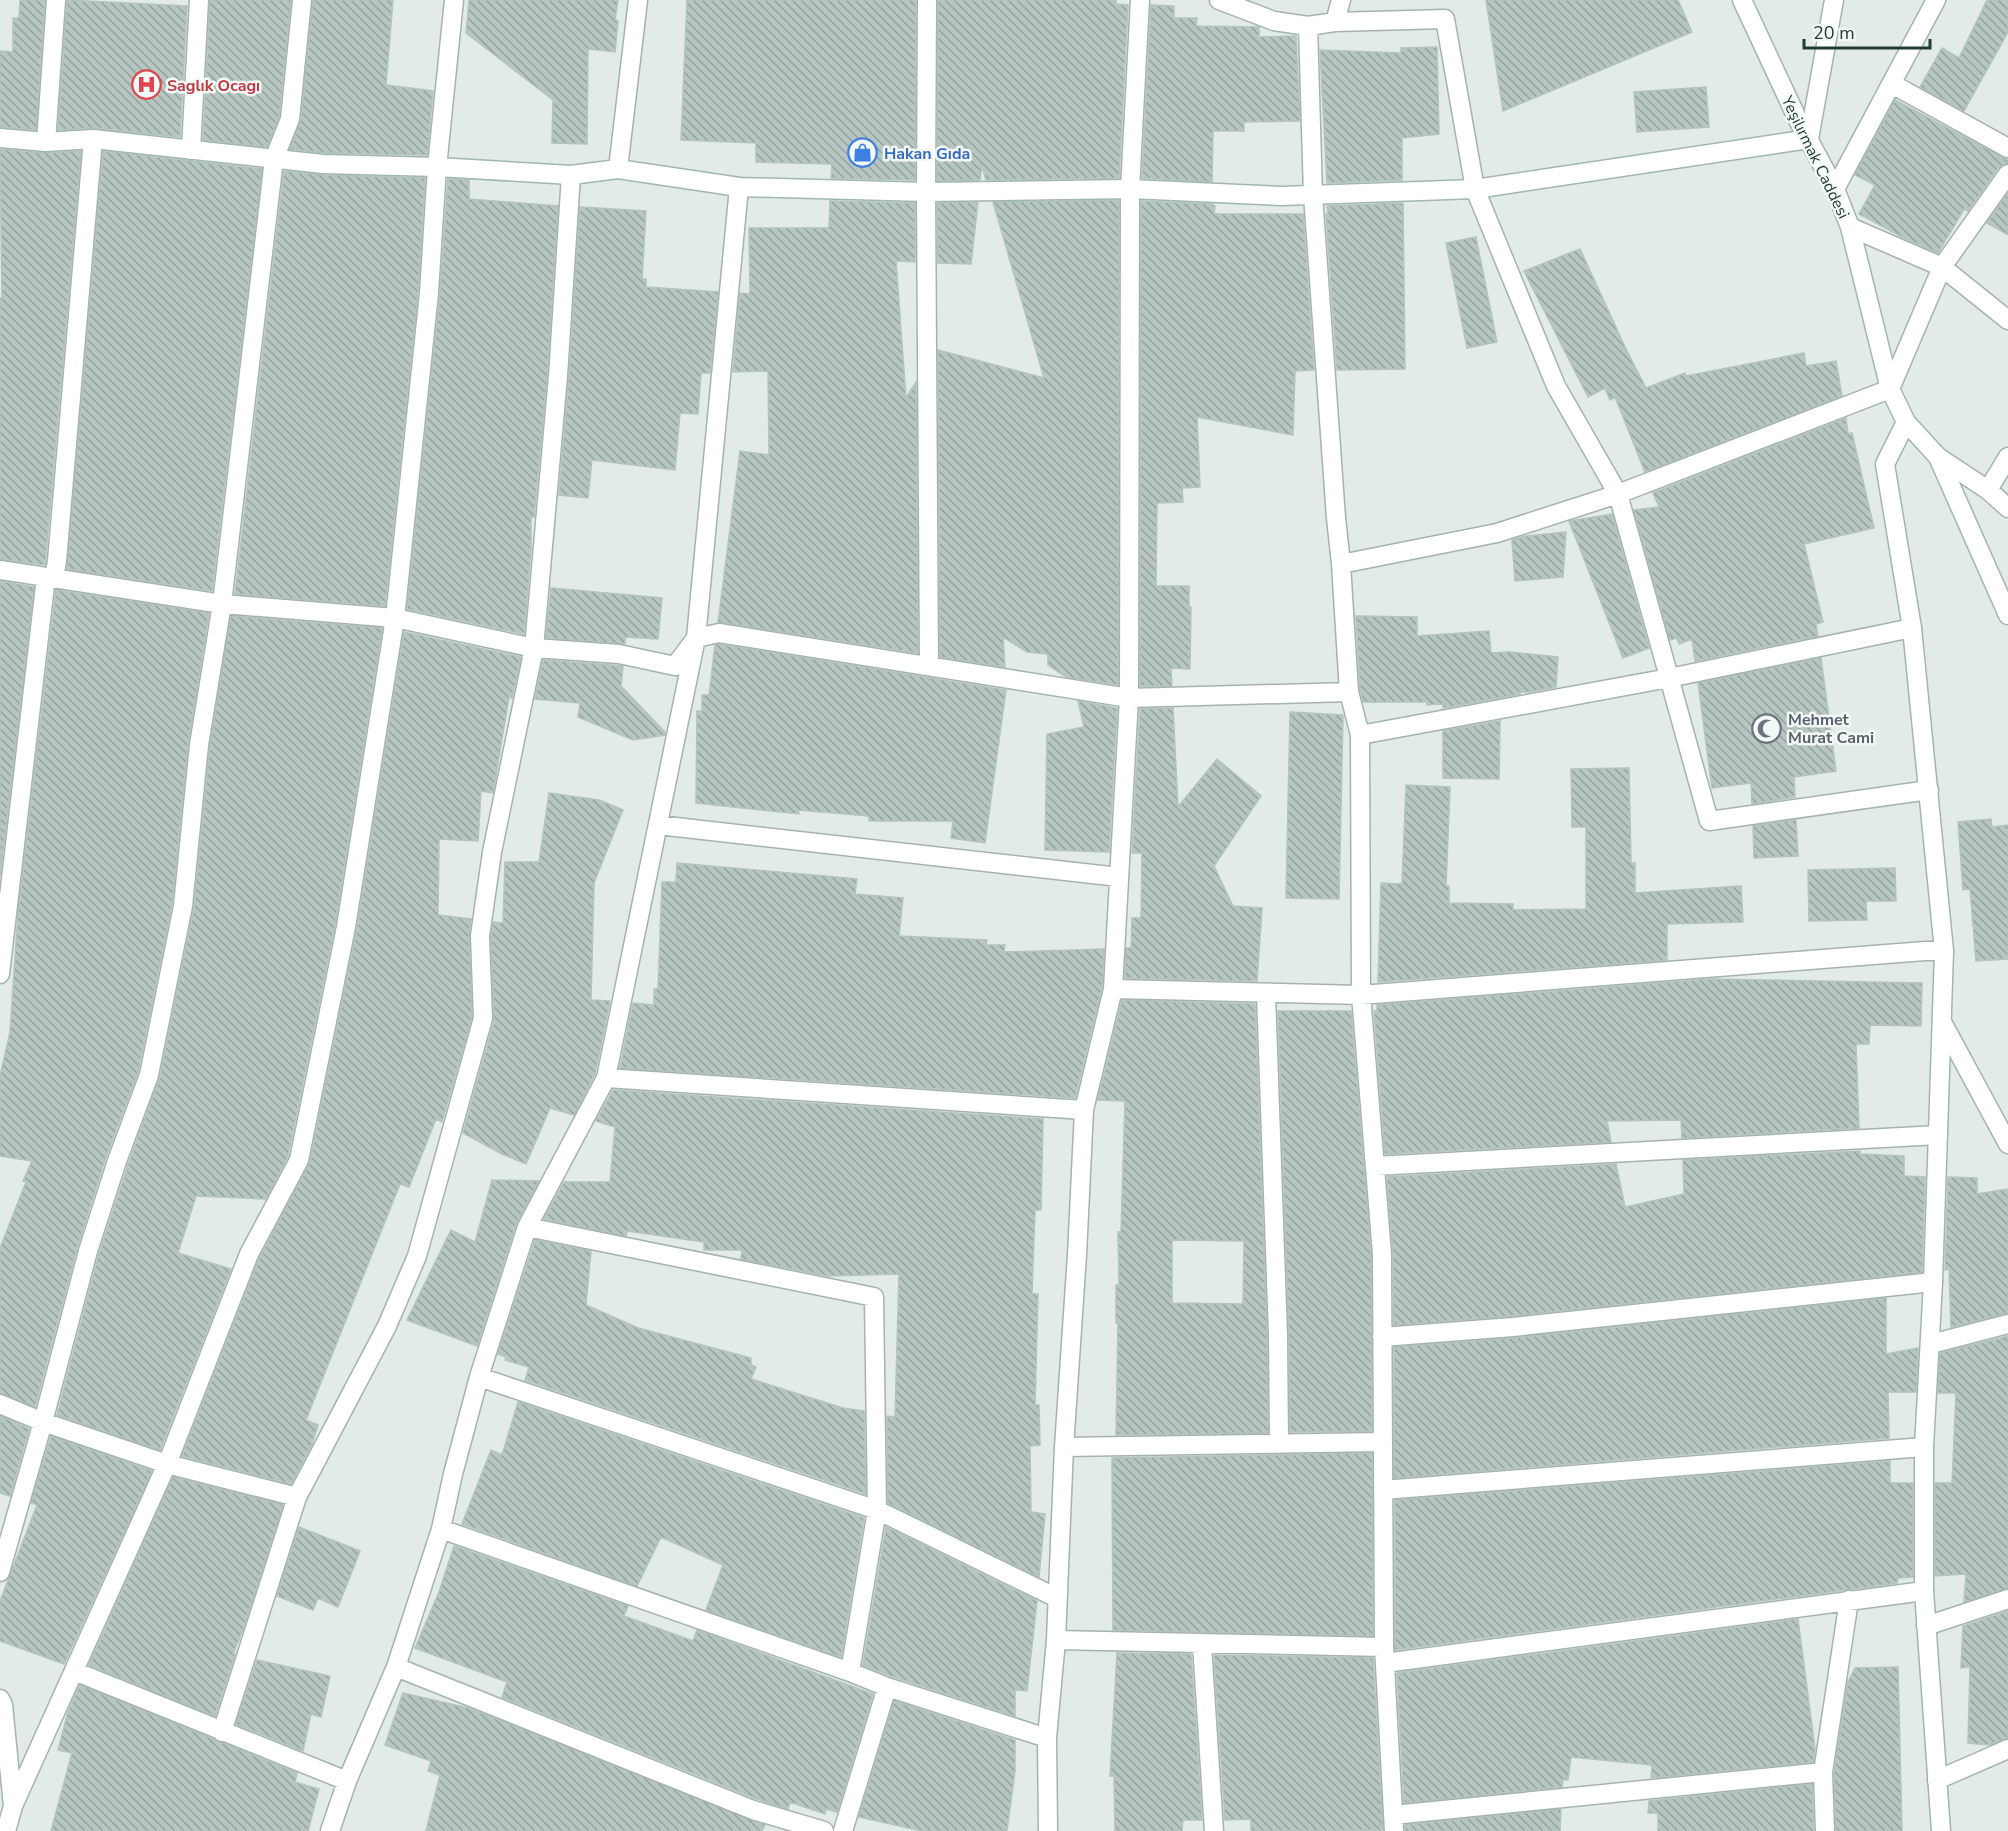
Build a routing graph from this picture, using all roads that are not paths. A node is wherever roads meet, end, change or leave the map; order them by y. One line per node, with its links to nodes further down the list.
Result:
1 (56, 0): 19 (street)
2 (199, 0): 21 (street)
3 (302, 0): 22 (street)
4 (454, 0): 23 (street)
5 (638, 0): 24 (street)
6 (927, 0): 31 (street)
7 (1140, 0): 28 (street)
8 (1219, 0): 14 (street)
9 (1341, 0): 13 (street)
10 (1742, 0): 18 (street, Yeşilırmak Caddesi)
11 (1834, 0): 18 (street)
12 (1936, 0): 15 (street)
13 (1335, 22): 14 (street); 29 (street)
14 (1308, 26): 32 (street)
15 (1892, 84): 20 (street); 30 (street)
16 (0, 138): 19 (street)
17 (93, 139): 19 (street); 21 (street); 45 (street)
18 (1809, 139): 29 (street); 30 (street, Yeşilırmak Caddesi)
19 (46, 142)
20 (2008, 148)
21 (191, 150): 22 (street)
22 (274, 159): 23 (street); 46 (street)
23 (437, 167): 26 (street); 48 (street)
24 (618, 169): 26 (street); 27 (street)
25 (2008, 174): 34 (street)
26 (571, 175): 51 (street)
27 (739, 187): 31 (street); 50 (street)
28 (1130, 189): 31 (street); 32 (street); 55 (street)
29 (1475, 189): 32 (street); 41 (street)
30 (1835, 189): 33 (street, Yeşilırmak Caddesi)
31 (926, 192): 52 (street)
32 (1313, 195): 43 (street)
33 (1850, 227): 34 (street); 36 (street, Yeşilırmak Caddesi)
34 (1942, 267): 35 (street); 36 (street)
35 (2008, 320)
36 (1890, 389): 37 (street, Yeşilırmak Caddesi); 41 (street)
37 (1906, 422): 38 (street, Yeşilırmak Caddesi); 49 (street)
38 (1938, 457): 40 (street); 47 (street)
39 (2008, 457): 40 (street)
40 (1988, 490): 42 (street)
41 (1618, 494): 43 (street); 53 (street)
42 (2008, 508)
43 (1341, 564): 54 (street)
44 (0, 570): 45 (street)
45 (50, 577): 46 (street); 61 (street)
46 (222, 604): 48 (street); 78 (street)
47 (2008, 615)
48 (395, 618): 51 (street); 83 (street)
49 (1912, 628): 53 (street); 57 (street)
50 (696, 638): 51 (street); 52 (street); 58 (street)
51 (534, 648): 85 (street)
52 (929, 666): 55 (street)
53 (1669, 678): 56 (street); 57 (street)
54 (1349, 692): 55 (street); 56 (street)
55 (1129, 698): 59 (street)
56 (1360, 735): 64 (street)
57 (1929, 790): 60 (street)
58 (658, 825): 59 (street); 66 (street)
59 (1119, 877): 62 (street)
60 (1944, 951): 64 (street); 65 (street)
61 (0, 974)
62 (1113, 989): 63 (street); 67 (street)
63 (1266, 994): 64 (street); 80 (street)
64 (1361, 995): 70 (street)
65 (1942, 1022): 68 (street); 69 (street)
66 (606, 1078): 67 (street); 71 (street)
67 (1084, 1110): 81 (street)
68 (1938, 1135): 70 (street); 72 (street)
69 (2008, 1144)
70 (1374, 1166): 74 (street)
71 (527, 1227): 76 (street); 86 (street)
72 (1934, 1282): 74 (street); 75 (street)
73 (2008, 1324): 75 (street)
74 (1382, 1337): 79 (street)
75 (1931, 1344): 82 (street)
76 (479, 1377): 86 (street); 87 (street)
77 (0, 1404): 78 (street)
78 (44, 1422): 83 (street); 88 (street)
79 (1383, 1442): 80 (street); 84 (street)
80 (1279, 1444): 81 (street)
81 (1064, 1447): 90 (street)
82 (1924, 1448): 84 (street); 89 (street)
83 (167, 1464): 85 (street); 98 (street)
84 (1383, 1490): 96 (street)
85 (297, 1497): 102 (street)
86 (877, 1510): 90 (street); 99 (street)
87 (441, 1529): 97 (street); 99 (street)
88 (0, 1572)
89 (1924, 1590): 92 (street); 93 (street)
90 (1057, 1598): 94 (street)
91 (2008, 1599): 93 (street)
92 (1849, 1600): 96 (street); 105 (street)
93 (1926, 1626): 106 (street)
94 (1056, 1640): 95 (street); 103 (street)
95 (1202, 1644): 96 (street); 115 (street)
96 (1384, 1655): 109 (street)
97 (396, 1667): 107 (street); 112 (street)
98 (74, 1671): 102 (street); 108 (street)
99 (850, 1672): 100 (street)
100 (887, 1687): 103 (street); 113 (street)
101 (0, 1699): 108 (street)
102 (222, 1732): 107 (street)
103 (1047, 1738): 114 (street)
104 (2008, 1749): 106 (street)
105 (1823, 1772): 109 (street); 116 (street)
106 (1937, 1780): 117 (street)
107 (347, 1781): 110 (street)
108 (13, 1806): 111 (street)
109 (1393, 1823)
110 (333, 1830)
111 (6, 1831)
112 (824, 1831)
113 (843, 1831)
114 (1048, 1831)
115 (1214, 1831)
116 (1825, 1831)
117 (1941, 1831)

